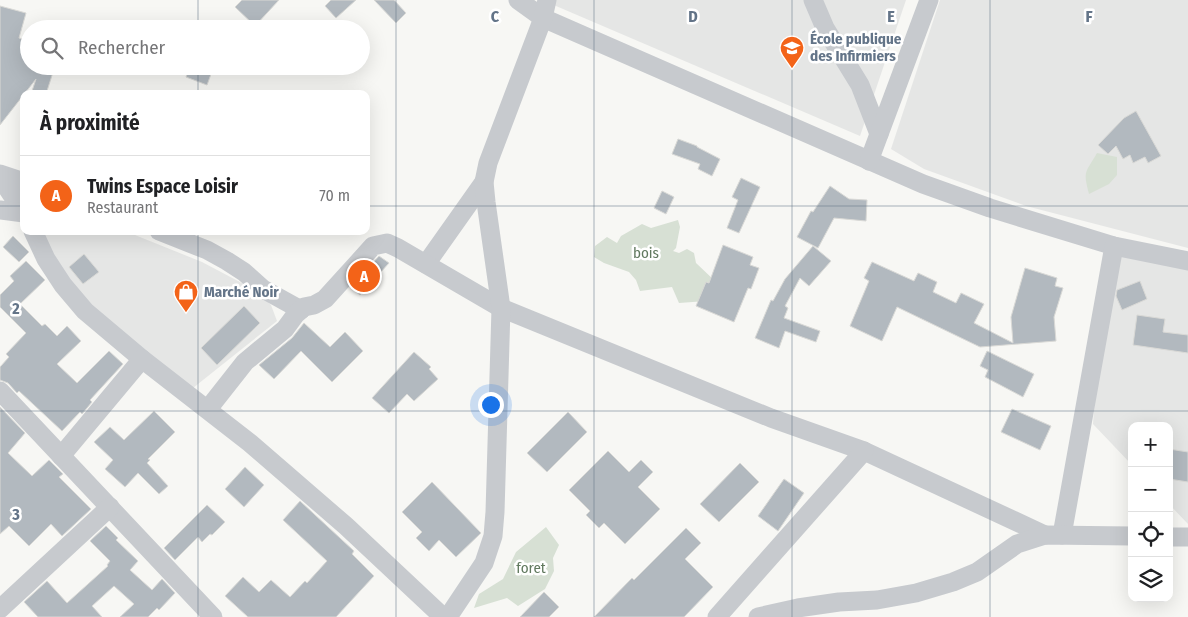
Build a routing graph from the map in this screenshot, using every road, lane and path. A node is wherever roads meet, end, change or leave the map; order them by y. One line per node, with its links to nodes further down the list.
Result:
1 (518, 0): 5 (street)
2 (547, 0): 5 (street)
3 (813, 0): 6 (street)
4 (930, 0): 6 (street)
5 (544, 18): 7 (street); 10 (street)
6 (879, 134): 7 (street)
7 (869, 161): 16 (street)
8 (0, 175): 9 (street); 11 (street)
9 (20, 181)
10 (484, 182): 18 (street); 19 (street)
11 (20, 207)
12 (0, 210): 13 (street)
13 (20, 212)
14 (35, 235): 21 (street)
15 (169, 235): 20 (street)
16 (1114, 246): 17 (street); 27 (street)
17 (1188, 260)
18 (426, 264): 19 (street); 20 (street)
19 (501, 308): 24 (street); 34 (street)
20 (301, 310): 23 (street)
21 (142, 360): 23 (street); 25 (street)
22 (0, 391): 25 (street)
23 (208, 409): 33 (street)
24 (864, 451): 27 (street); 35 (street)
25 (61, 456): 26 (street)
26 (110, 507): 31 (street); 32 (street)
27 (1054, 535): 28 (street); 36 (street)
28 (1128, 536)
29 (1173, 536): 30 (street)
30 (1188, 537)
31 (0, 609)
32 (213, 617)
33 (443, 617)
34 (448, 617)
35 (717, 617)
36 (758, 617)

